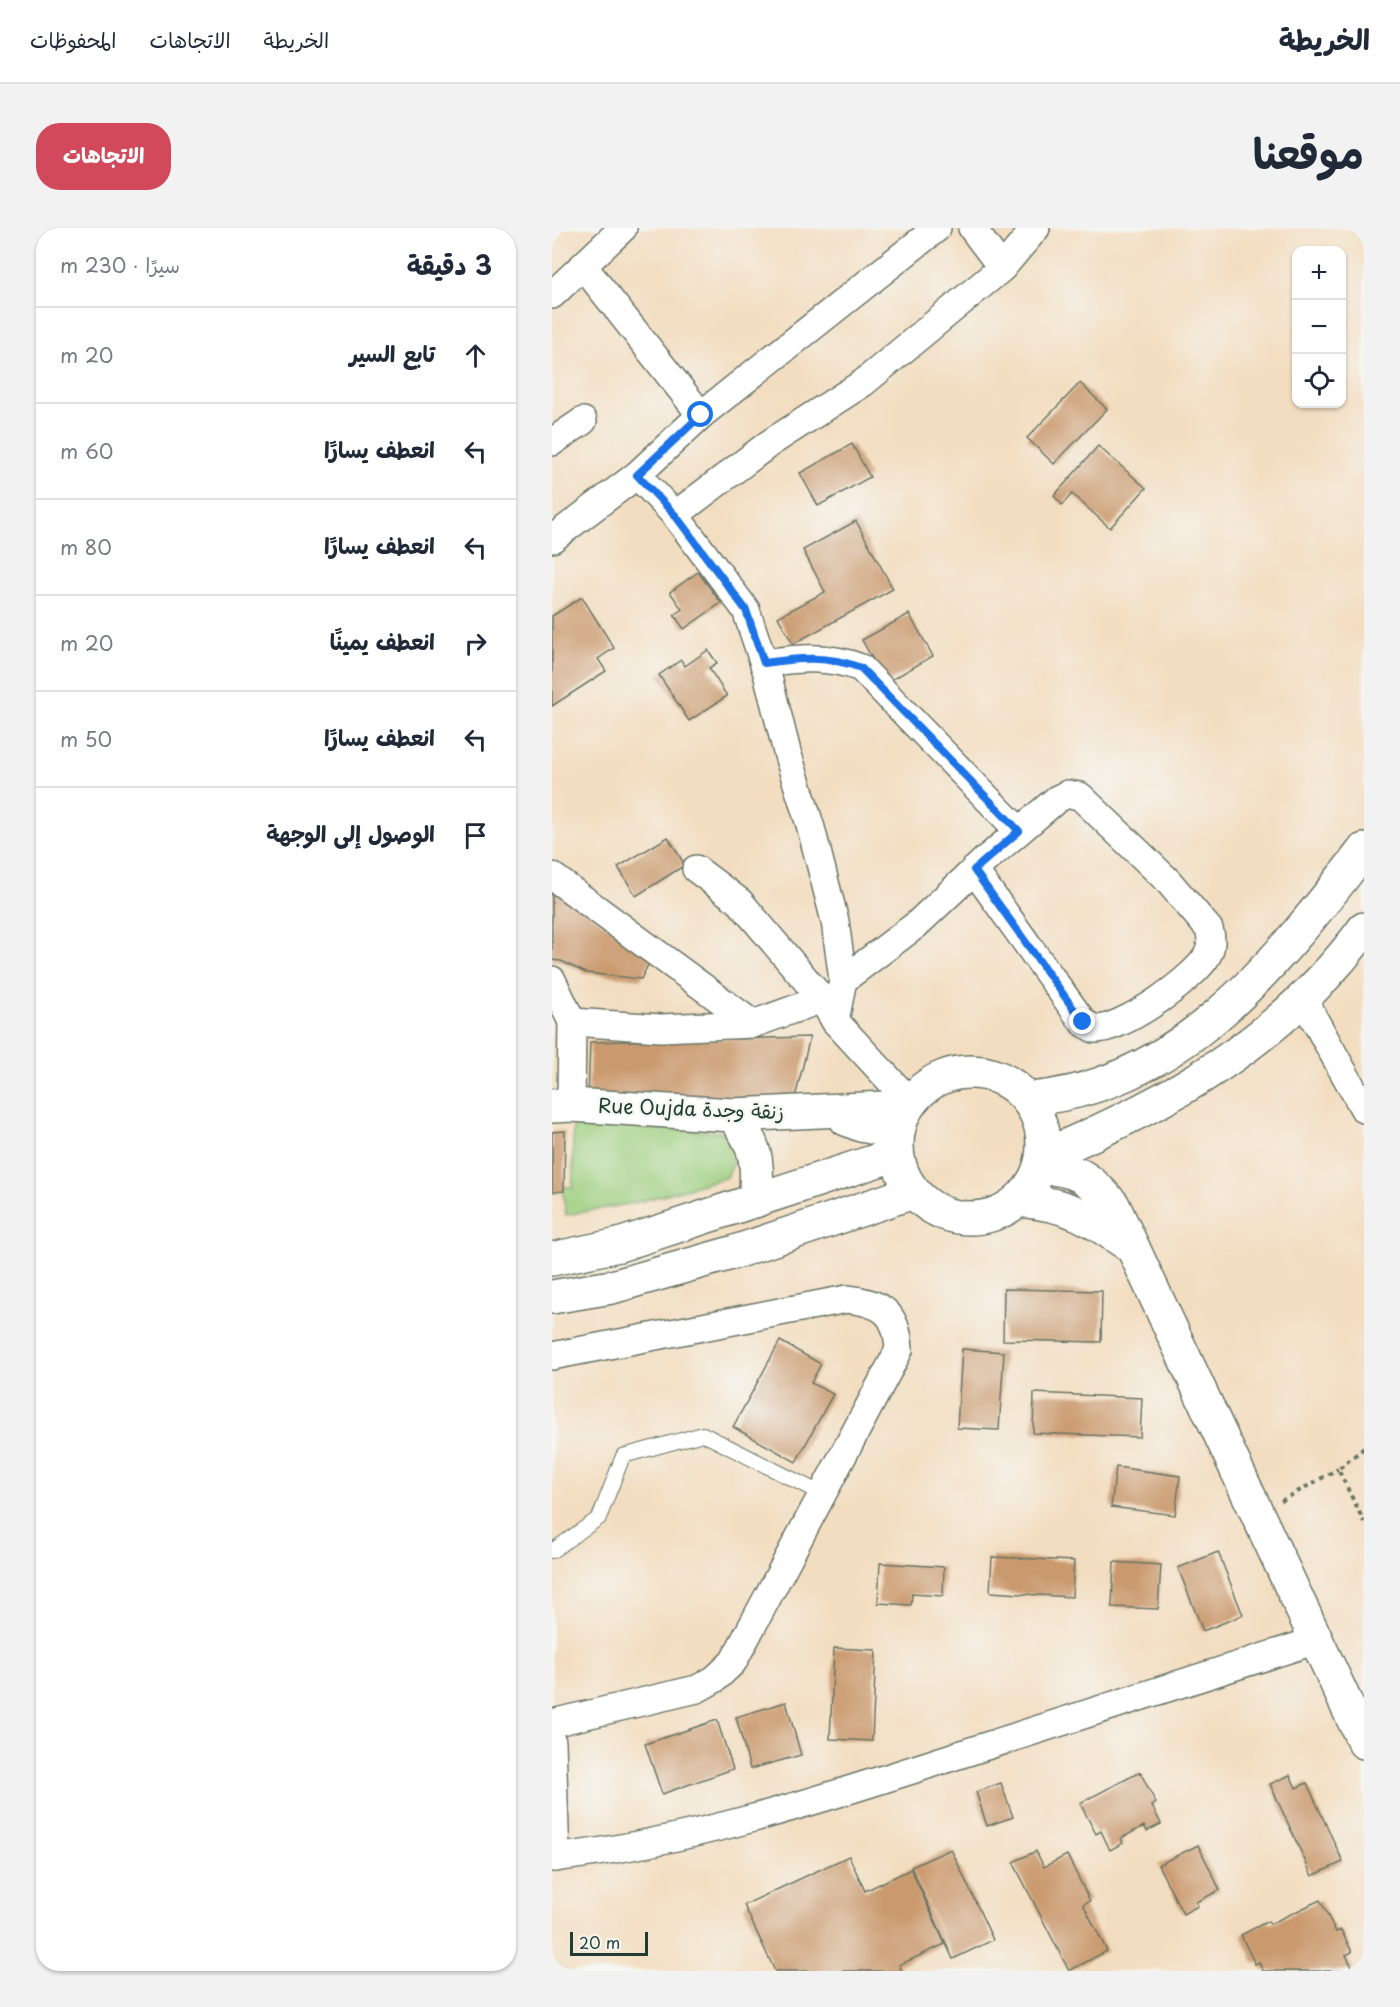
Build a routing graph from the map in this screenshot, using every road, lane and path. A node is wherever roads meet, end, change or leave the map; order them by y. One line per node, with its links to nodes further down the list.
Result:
1 (937, 228): 8 (street)
2 (972, 228): 6 (street)
3 (1036, 228): 6 (street)
4 (616, 230): 5 (street)
5 (584, 267): 7 (street); 8 (street)
6 (1002, 268): 12 (street)
7 (552, 295)
8 (701, 415): 11 (street)
9 (583, 421): 10 (street)
10 (552, 442)
11 (637, 475): 12 (street); 13 (street)
12 (675, 515): 14 (street)
13 (552, 539)
14 (764, 663): 15 (street); 22 (street)
15 (1019, 831): 18 (street); 18 (street)
16 (1364, 850): 27 (main road)
17 (696, 869): 24 (street)
18 (974, 870): 22 (street)
19 (552, 876): 26 (street)
20 (1364, 929): 23 (main road)
21 (552, 980): 25 (street)
22 (843, 980): 24 (street)
23 (1302, 998): 29 (street); 32 (main road)
24 (829, 1010): 26 (street); 31 (street)
25 (572, 1022): 26 (street); 28 (street)
26 (753, 1024)
27 (1028, 1099): 31 (main road); 32 (main road)
28 (561, 1106): 30 (main road, Rue Oujda زنقة وجدة)
29 (1364, 1109)
30 (733, 1115): 31 (main road, Rue Oujda زنقة وجدة); 35 (main road)
31 (903, 1124): 33 (main road); 35 (main road)
32 (1042, 1161): 34 (main road); 36 (main road)
33 (913, 1192): 34 (main road); 38 (main road)
34 (1019, 1200): 36 (main road)
35 (755, 1201): 37 (main road)
36 (1134, 1250): 43 (main road)
37 (552, 1259)
38 (552, 1297)
39 (552, 1356): 42 (street)
40 (1364, 1448): 41 (path)
41 (1338, 1469): 43 (path); 44 (path)
42 (822, 1494): 45 (lane); 47 (street)
43 (1258, 1514): 46 (main road)
44 (1364, 1522)
45 (552, 1551)
46 (1317, 1640): 48 (main road); 50 (street)
47 (552, 1723)
48 (1361, 1726)
49 (552, 1742): 50 (street)
50 (554, 1858)

